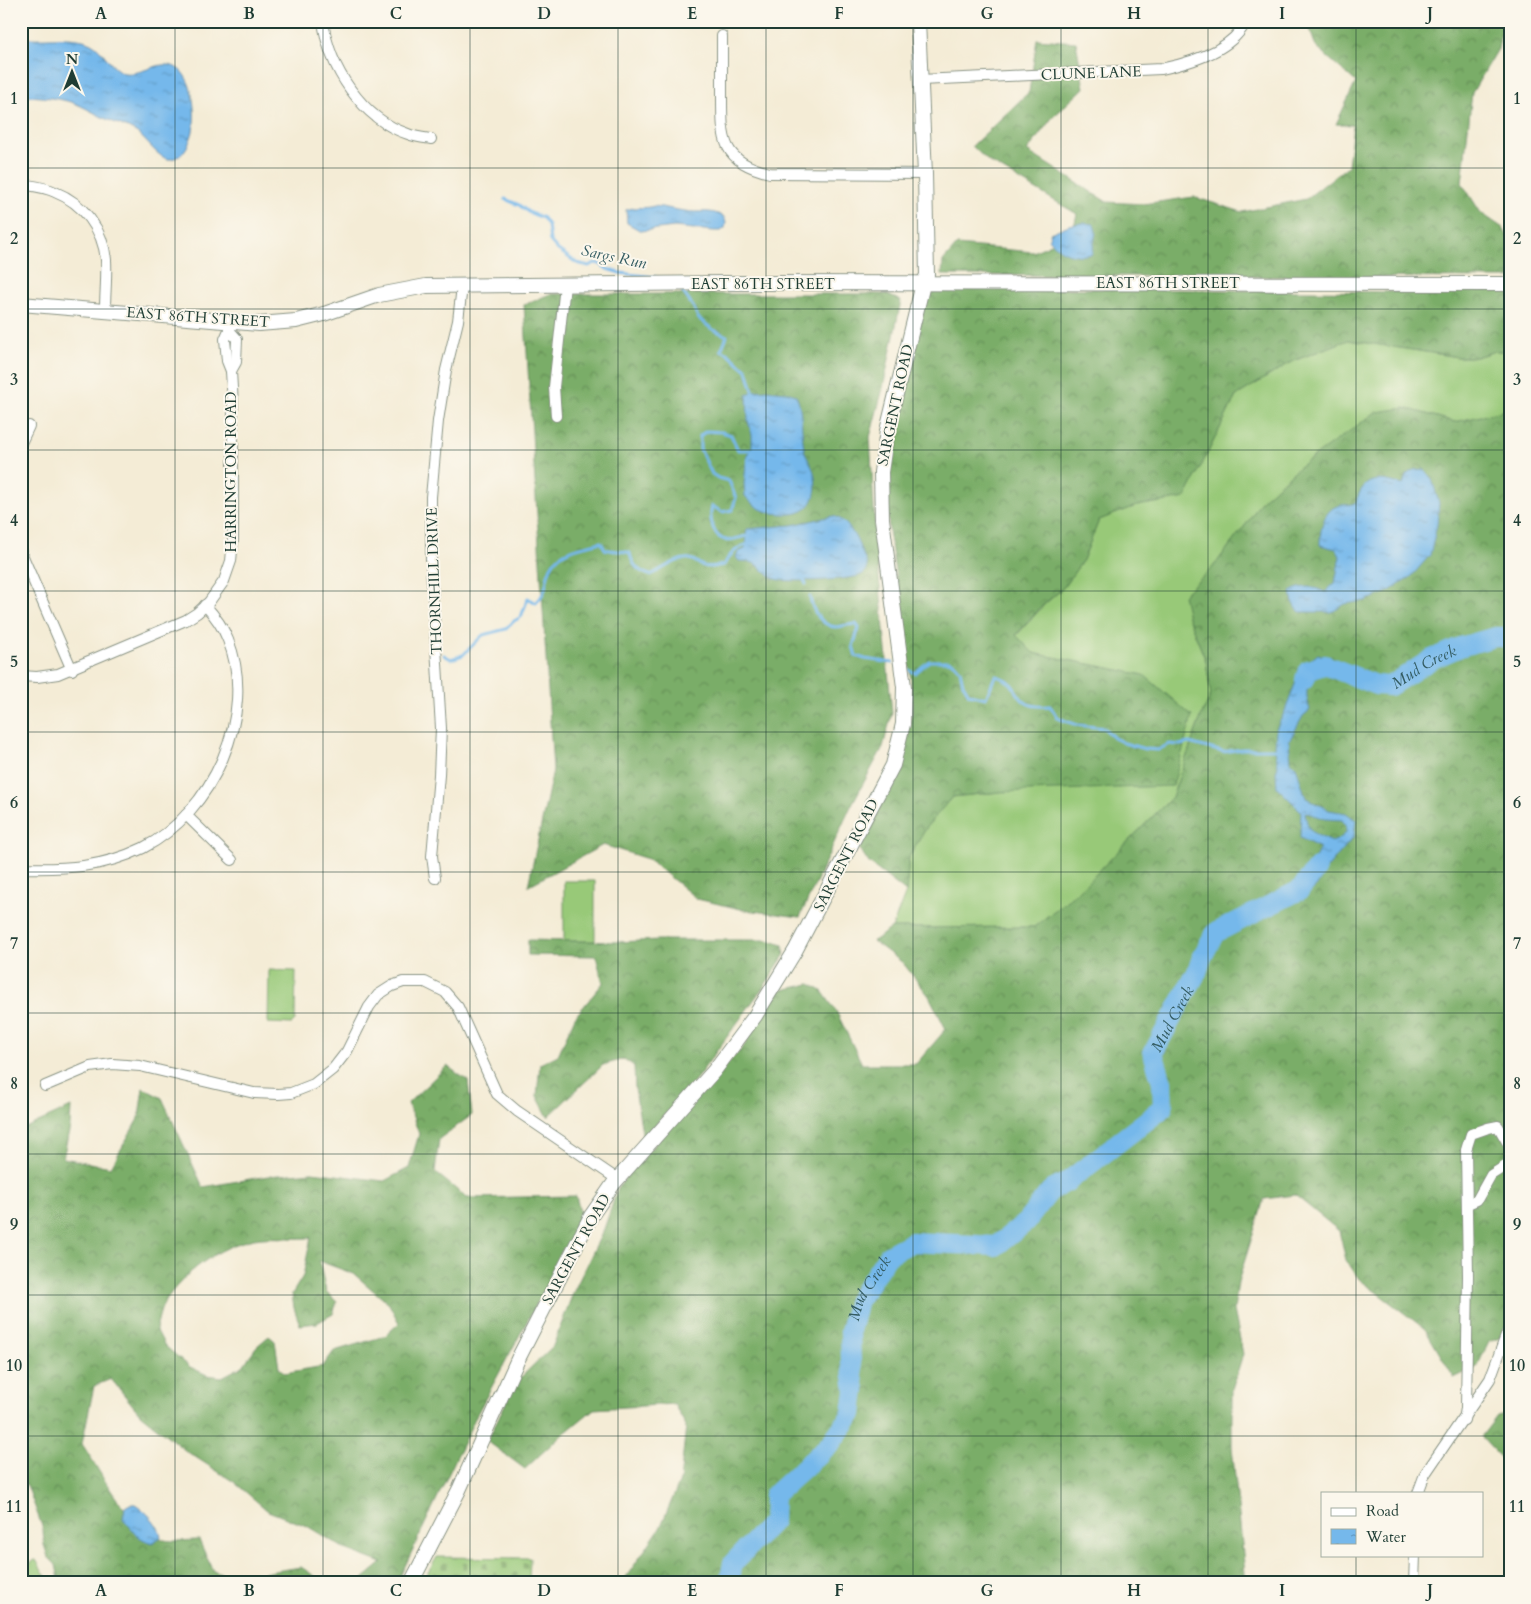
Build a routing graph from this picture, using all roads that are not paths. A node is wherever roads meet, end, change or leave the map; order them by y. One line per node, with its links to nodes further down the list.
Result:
1 (323, 21): 6 (street)
2 (918, 21): 5 (street, SARGENT ROAD)
3 (1246, 21): 5 (street, CLUNE LANE)
4 (722, 36): 7 (street)
5 (920, 80): 7 (street, SARGENT ROAD)
6 (431, 139)
7 (925, 174): 9 (street, SARGENT ROAD)
8 (21, 184): 14 (street)
9 (923, 284): 10 (street, EAST 86TH STREET); 11 (street, EAST 86TH STREET); 30 (street, SARGENT ROAD)
10 (1510, 284)
11 (565, 285): 12 (street, EAST 86TH STREET); 16 (street)
12 (462, 286): 15 (street, EAST 86TH STREET); 26 (street, THORNHILL DRIVE)
13 (21, 304): 14 (street, EAST 86TH STREET)
14 (105, 310): 15 (street, EAST 86TH STREET)
15 (229, 326): 20 (street, HARRINGTON ROAD)
16 (556, 416)
17 (29, 426): 18 (street)
18 (21, 443)
19 (21, 552): 21 (street)
20 (205, 606): 21 (street, HARRINGTON ROAD); 23 (street)
21 (72, 670): 22 (street, HARRINGTON ROAD)
22 (21, 676)
23 (186, 815): 24 (street); 25 (street)
24 (232, 860)
25 (21, 868)
26 (435, 878)
27 (45, 1086): 30 (street)
28 (1510, 1147): 31 (street)
29 (1510, 1163): 31 (street)
30 (617, 1179): 36 (street, SARGENT ROAD)
31 (1468, 1204): 33 (street)
32 (1510, 1325): 33 (street)
33 (1464, 1420): 34 (street)
34 (1418, 1492)
35 (1415, 1556): 37 (street)
36 (410, 1583)
37 (1414, 1583)

